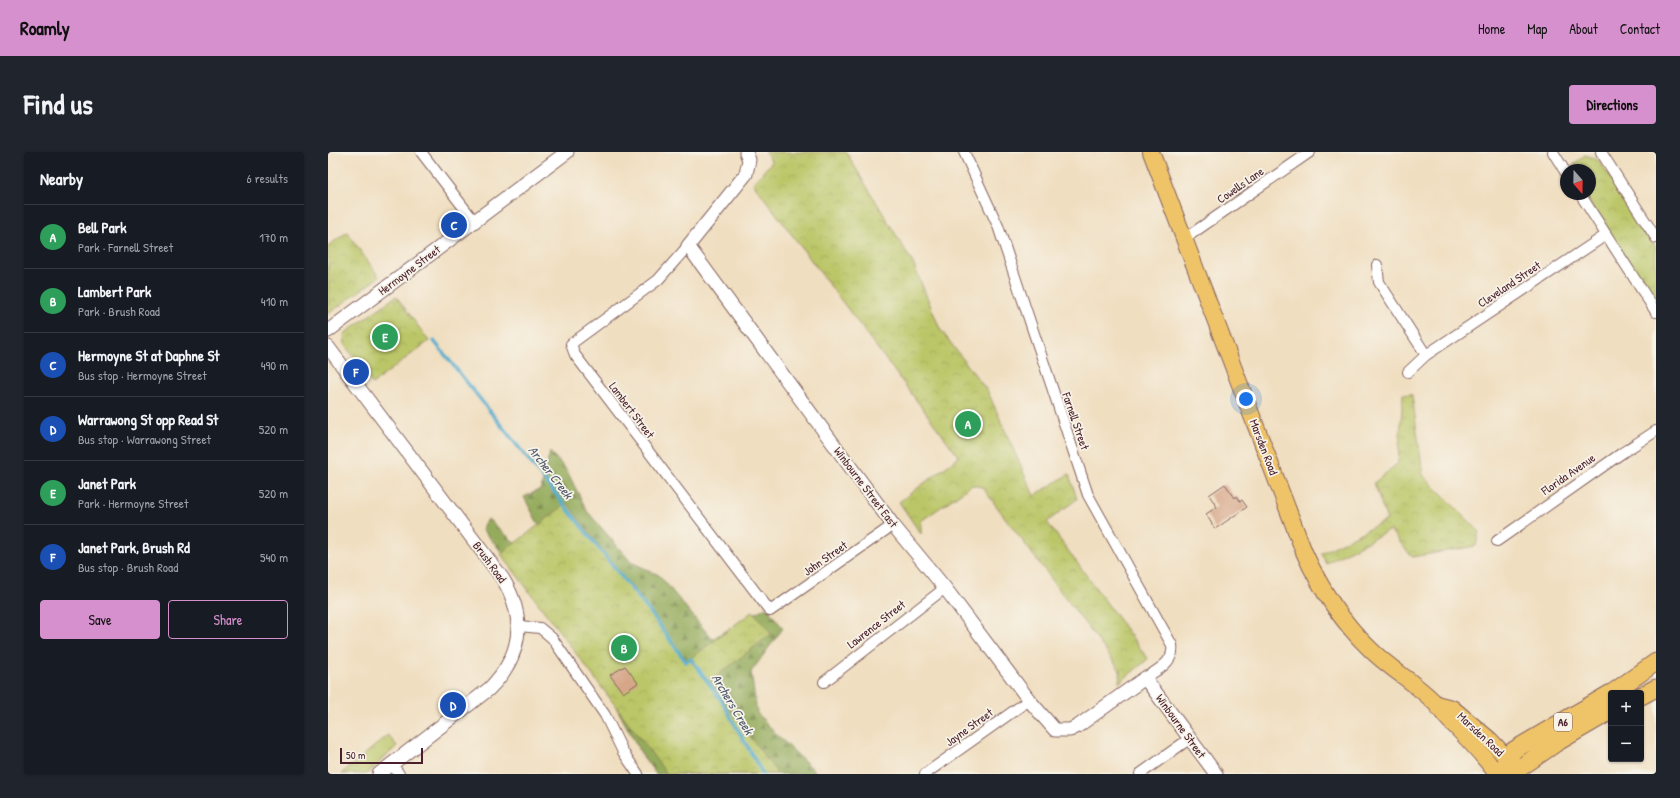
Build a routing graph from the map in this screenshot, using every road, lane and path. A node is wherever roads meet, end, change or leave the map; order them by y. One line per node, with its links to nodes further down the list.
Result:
1 (421, 152): 11 (street)
2 (567, 152): 11 (street, Hermoyne Street)
3 (746, 152): 15 (street)
4 (964, 152): 29 (street, Farnell Street)
5 (1151, 152): 14 (main road, Marsden Road)
6 (1310, 152): 14 (street, Cowells Lane)
7 (1600, 152): 13 (street)
8 (1557, 153): 9 (street)
9 (1562, 164)
10 (1584, 200): 12 (street)
11 (474, 221): 18 (street, Hermoyne Street)
12 (1606, 235): 17 (street); 20 (street, Cleveland Street)
13 (1656, 238)
14 (1184, 239): 36 (main road, Marsden Road)
15 (688, 246): 23 (street, Winbourne Street East); 26 (street, Lambert Street)
16 (1377, 265): 20 (street)
17 (1656, 312)
18 (328, 331)
19 (328, 347): 27 (street, Brush Road)
20 (1426, 355): 21 (street, Cleveland Street)
21 (1408, 372)
22 (1656, 431): 24 (street, Florida Avenue)
23 (893, 525): 25 (street, Winbourne Street East); 26 (street, John Street)
24 (1497, 541)
25 (945, 588): 30 (street, Lawrence Street); 35 (street, Winbourne Street East)
26 (770, 611)
27 (519, 626): 39 (street, Brush Road); 43 (street)
28 (1656, 662): 32 (highway, A6)
29 (1145, 678): 35 (street, Winbourne Street East); 38 (street, Winbourne Street)
30 (824, 682)
31 (1656, 688): 33 (highway)
32 (1615, 690)
33 (1644, 694)
34 (1608, 695): 40 (highway, A6)
35 (1029, 700): 44 (street, Jayne Street)
36 (1436, 704): 40 (main road, Marsden Road); 47 (main road, Marsden Road)
37 (1608, 713): 40 (highway, A6)
38 (1189, 739): 45 (street); 46 (street, Winbourne Street)
39 (391, 763): 41 (street, Brush Road); 42 (street)
40 (1515, 767): 47 (highway, A6)
41 (379, 774)
42 (400, 774)
43 (638, 774)
44 (925, 774)
45 (1140, 774)
46 (1216, 774)
47 (1498, 774)

